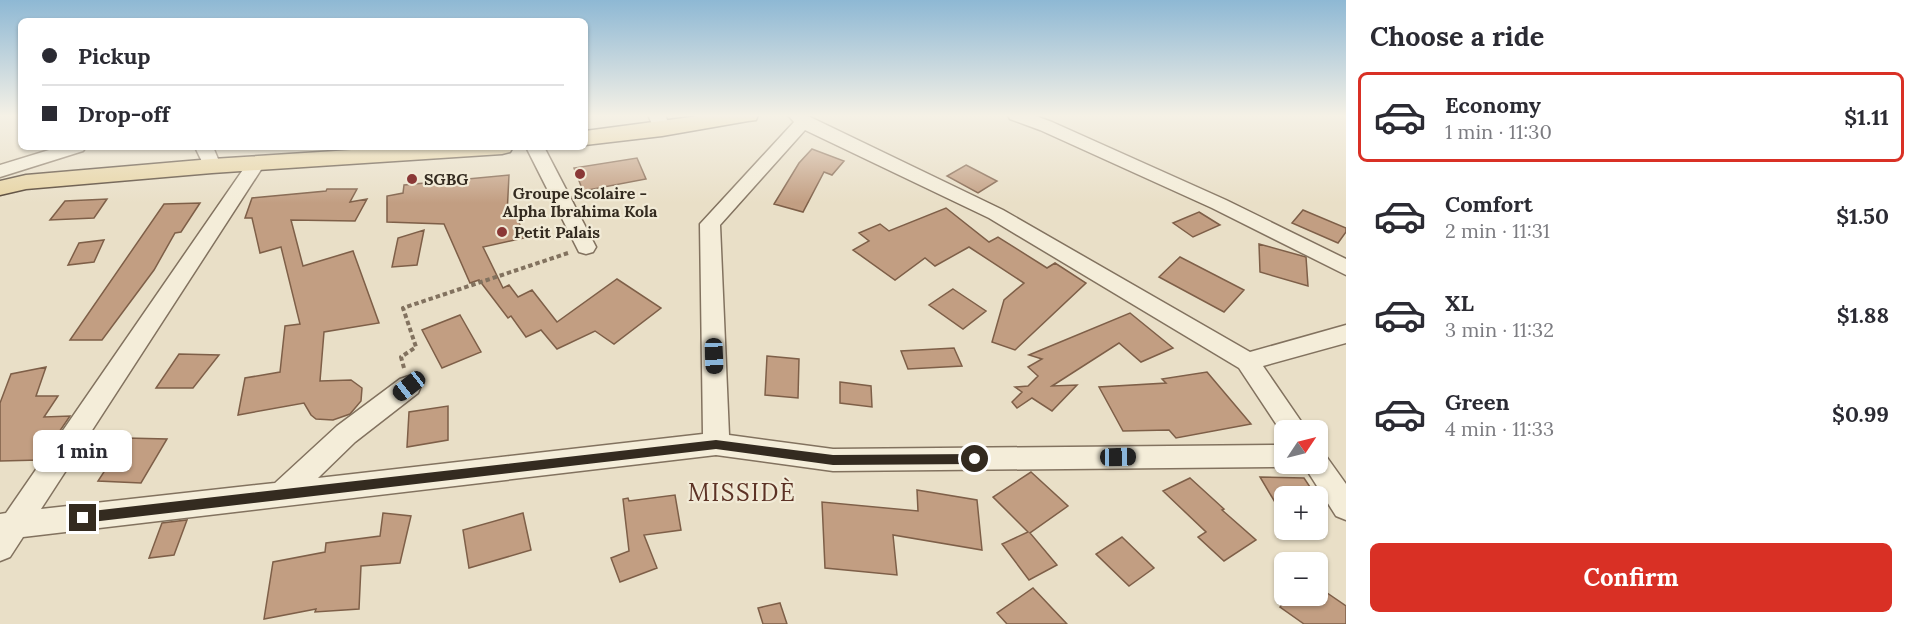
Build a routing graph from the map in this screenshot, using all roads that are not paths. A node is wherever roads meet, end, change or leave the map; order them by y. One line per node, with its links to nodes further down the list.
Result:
1 (778, 144): 17 (street)
2 (851, 144): 14 (street)
3 (1086, 144): 12 (street)
4 (67, 150): 9 (street)
5 (461, 150): 8 (main road)
6 (537, 150): 11 (street)
7 (208, 157): 8 (main road); 10 (main road)
8 (255, 165): 22 (street)
9 (0, 171)
10 (0, 188)
11 (586, 247)
12 (1346, 267)
13 (1346, 334): 14 (street)
14 (1247, 362): 16 (street)
15 (409, 386): 20 (street)
16 (1287, 420)
17 (716, 444): 18 (street); 20 (street)
18 (1274, 456)
19 (1323, 474): 21 (street)
20 (281, 495): 22 (street)
21 (1346, 507)
22 (8, 526): 23 (street)
23 (0, 547)

